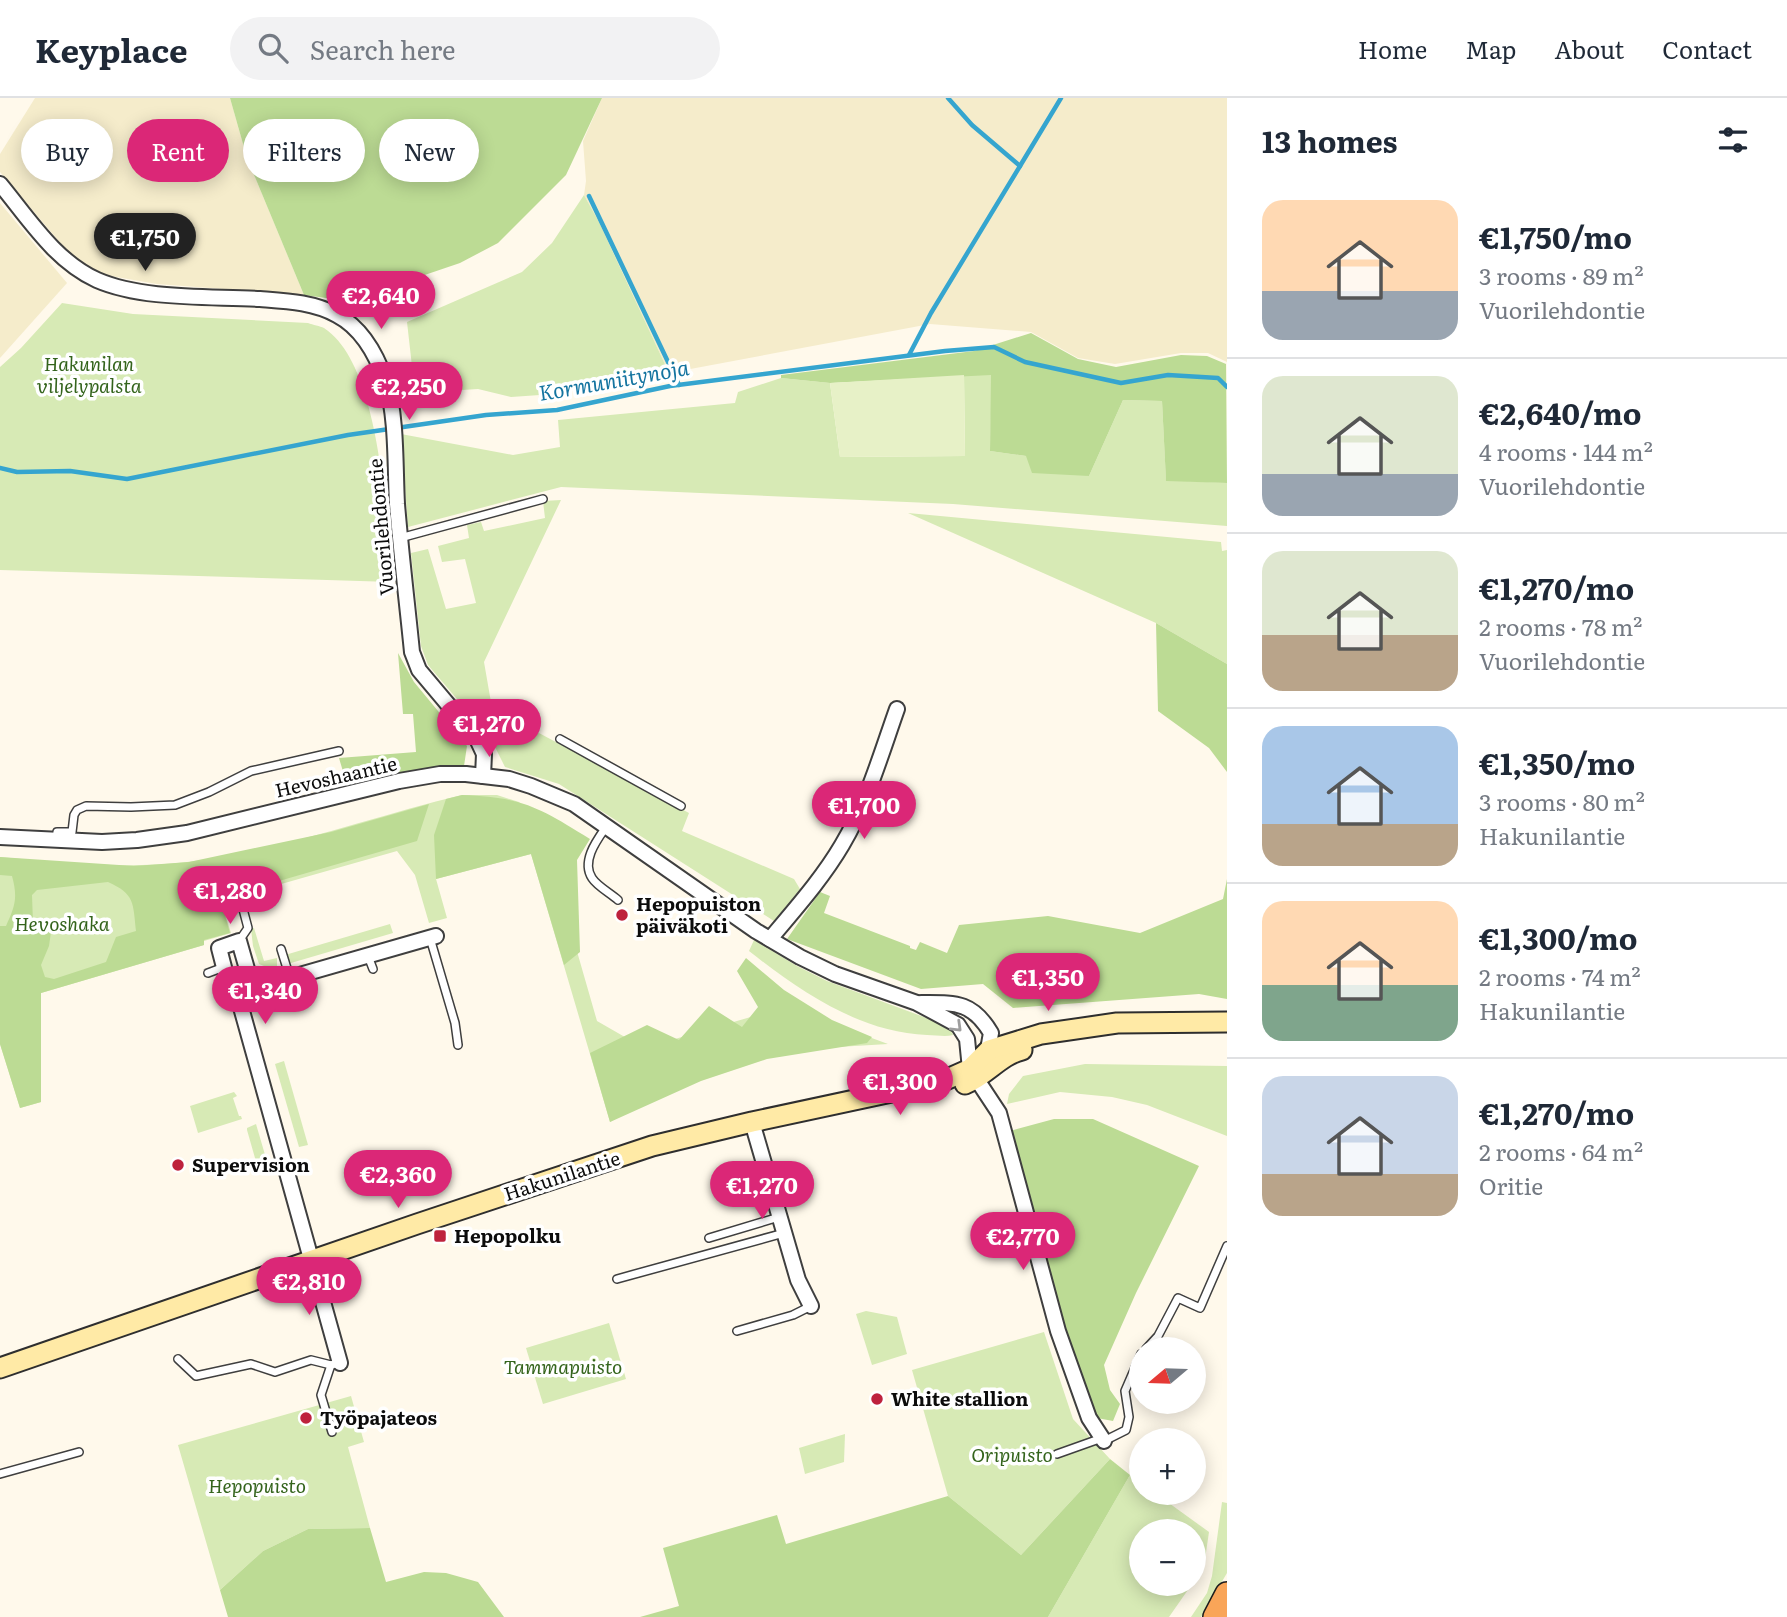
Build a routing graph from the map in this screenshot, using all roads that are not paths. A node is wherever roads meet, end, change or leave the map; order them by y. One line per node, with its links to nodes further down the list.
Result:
1 (0, 184): 3 (street, Vuorilehdontie)
2 (543, 499): 3 (lane)
3 (400, 538): 7 (street, Vuorilehdontie)
4 (897, 709): 15 (street)
5 (560, 738): 8 (lane)
6 (339, 751): 11 (lane)
7 (483, 776): 9 (street, Hevoshaantie); 11 (street, Hevoshaantie)
8 (681, 806)
9 (607, 827): 12 (lane); 15 (street, Hevoshaantie)
10 (0, 837): 11 (street, Hevoshaantie)
11 (56, 841)
12 (618, 900)
13 (243, 909): 16 (lane)
14 (433, 937): 20 (street); 25 (lane)
15 (770, 939): 22 (street, Hevoshaantie)
16 (239, 941): 18 (street); 21 (street)
17 (281, 949): 20 (lane)
18 (224, 967): 19 (lane); 21 (street)
19 (208, 973)
20 (290, 978): 21 (street)
21 (237, 993): 33 (street)
22 (917, 1003): 26 (street, Hevoshaantie); 27 (street, Hevoshaantie, one-way to 27)
23 (1227, 1022): 26 (main road, Hakunilantie)
24 (1227, 1030): 27 (main road, Hakunilantie)
25 (457, 1045)
26 (989, 1050): 27 (main road, Hakunilantie)
27 (973, 1074): 28 (main road, Hakunilantie); 43 (street)
28 (751, 1122): 29 (street); 33 (main road, Hakunilantie)
29 (779, 1217): 30 (street); 31 (lane)
30 (784, 1233): 34 (lane); 35 (street)
31 (709, 1238)
32 (1227, 1246): 37 (lane)
33 (312, 1262): 39 (street); 40 (main road, Hakunilantie)
34 (617, 1279)
35 (811, 1306): 36 (lane)
36 (737, 1331)
37 (1157, 1337)
38 (178, 1359): 39 (lane)
39 (336, 1364): 42 (lane)
40 (0, 1368)
41 (1129, 1382): 43 (lane)
42 (332, 1432)
43 (1103, 1440): 45 (lane)
44 (79, 1452): 46 (lane)
45 (1057, 1454)
46 (0, 1475)
47 (1227, 1594): 48 (highway)
48 (1214, 1617)

